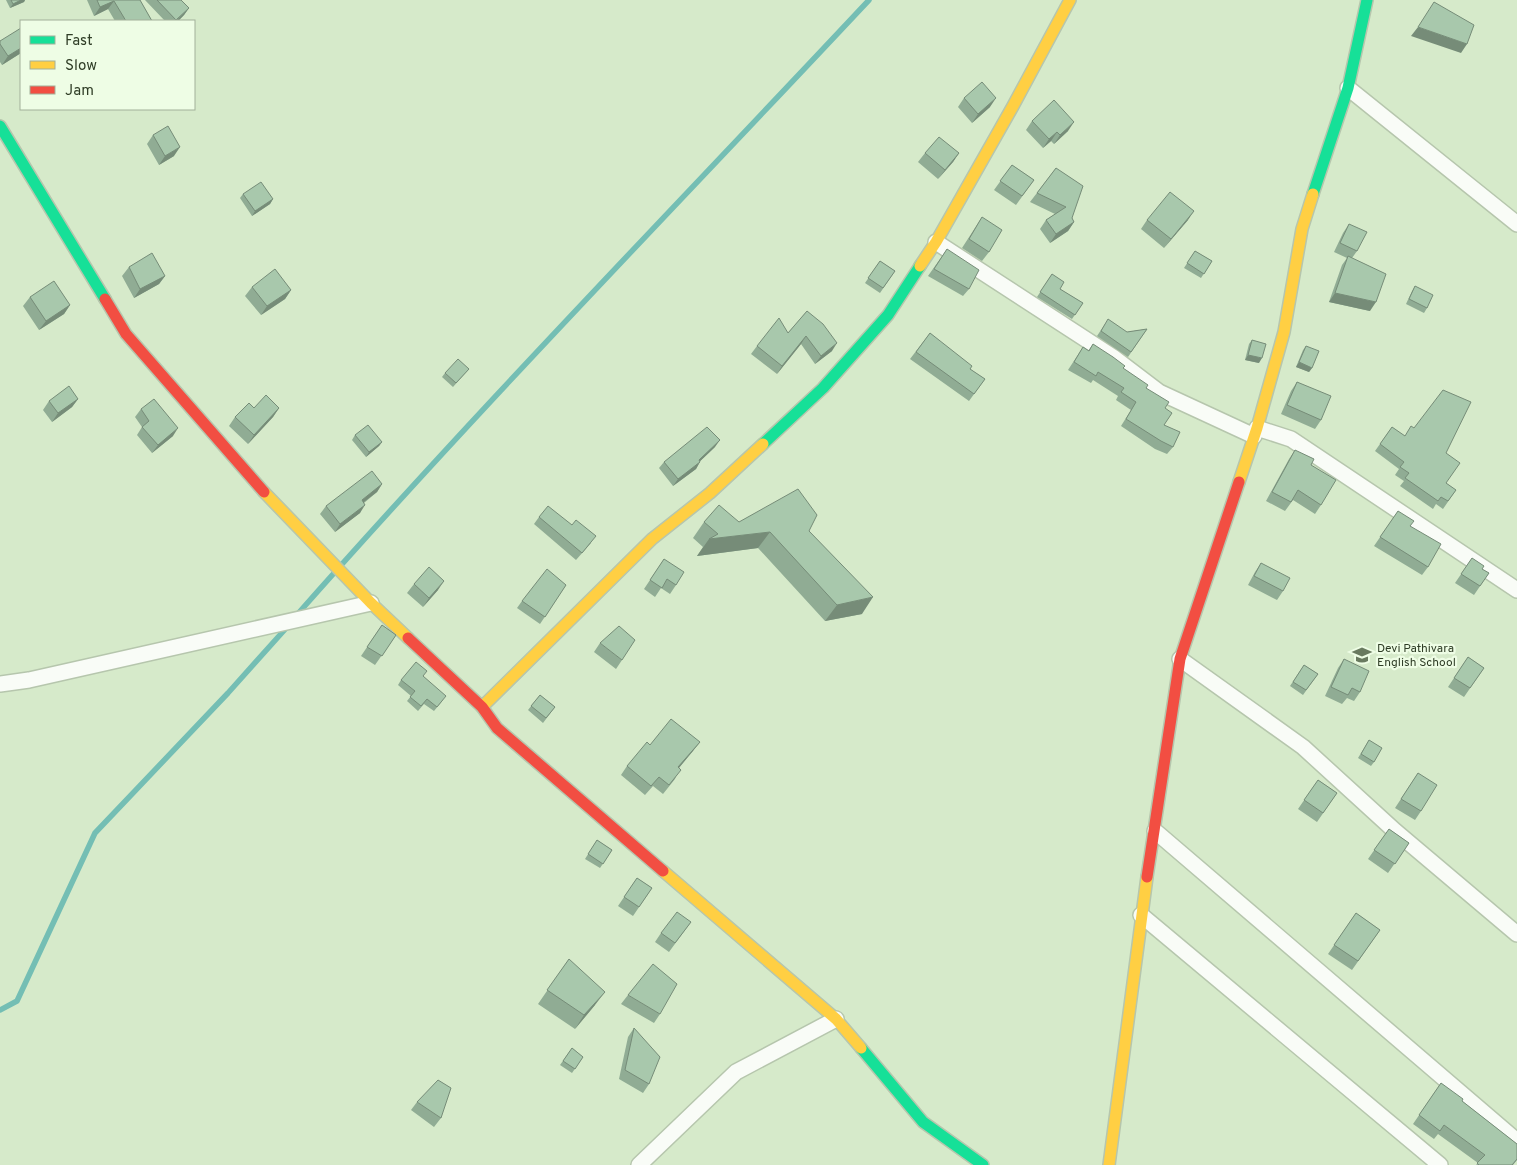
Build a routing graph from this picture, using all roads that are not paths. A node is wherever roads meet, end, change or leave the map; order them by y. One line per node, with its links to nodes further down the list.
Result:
1 (1070, 0): 6 (street)
2 (1367, 0): 3 (street)
3 (1348, 88): 5 (street); 7 (street)
4 (0, 126): 9 (street)
5 (1517, 224)
6 (936, 242): 7 (street); 12 (street)
7 (1255, 432): 8 (street); 10 (street)
8 (1517, 590)
9 (371, 603): 11 (street); 12 (street)
10 (1180, 659): 13 (street); 15 (street)
11 (0, 684)
12 (482, 707): 16 (street)
13 (1154, 831): 14 (street); 17 (street)
14 (1141, 914): 20 (street); 21 (street)
15 (1517, 934)
16 (836, 1019): 18 (street); 19 (street)
17 (1517, 1141)
18 (639, 1165)
19 (983, 1165)
20 (1109, 1165)
21 (1440, 1165)

